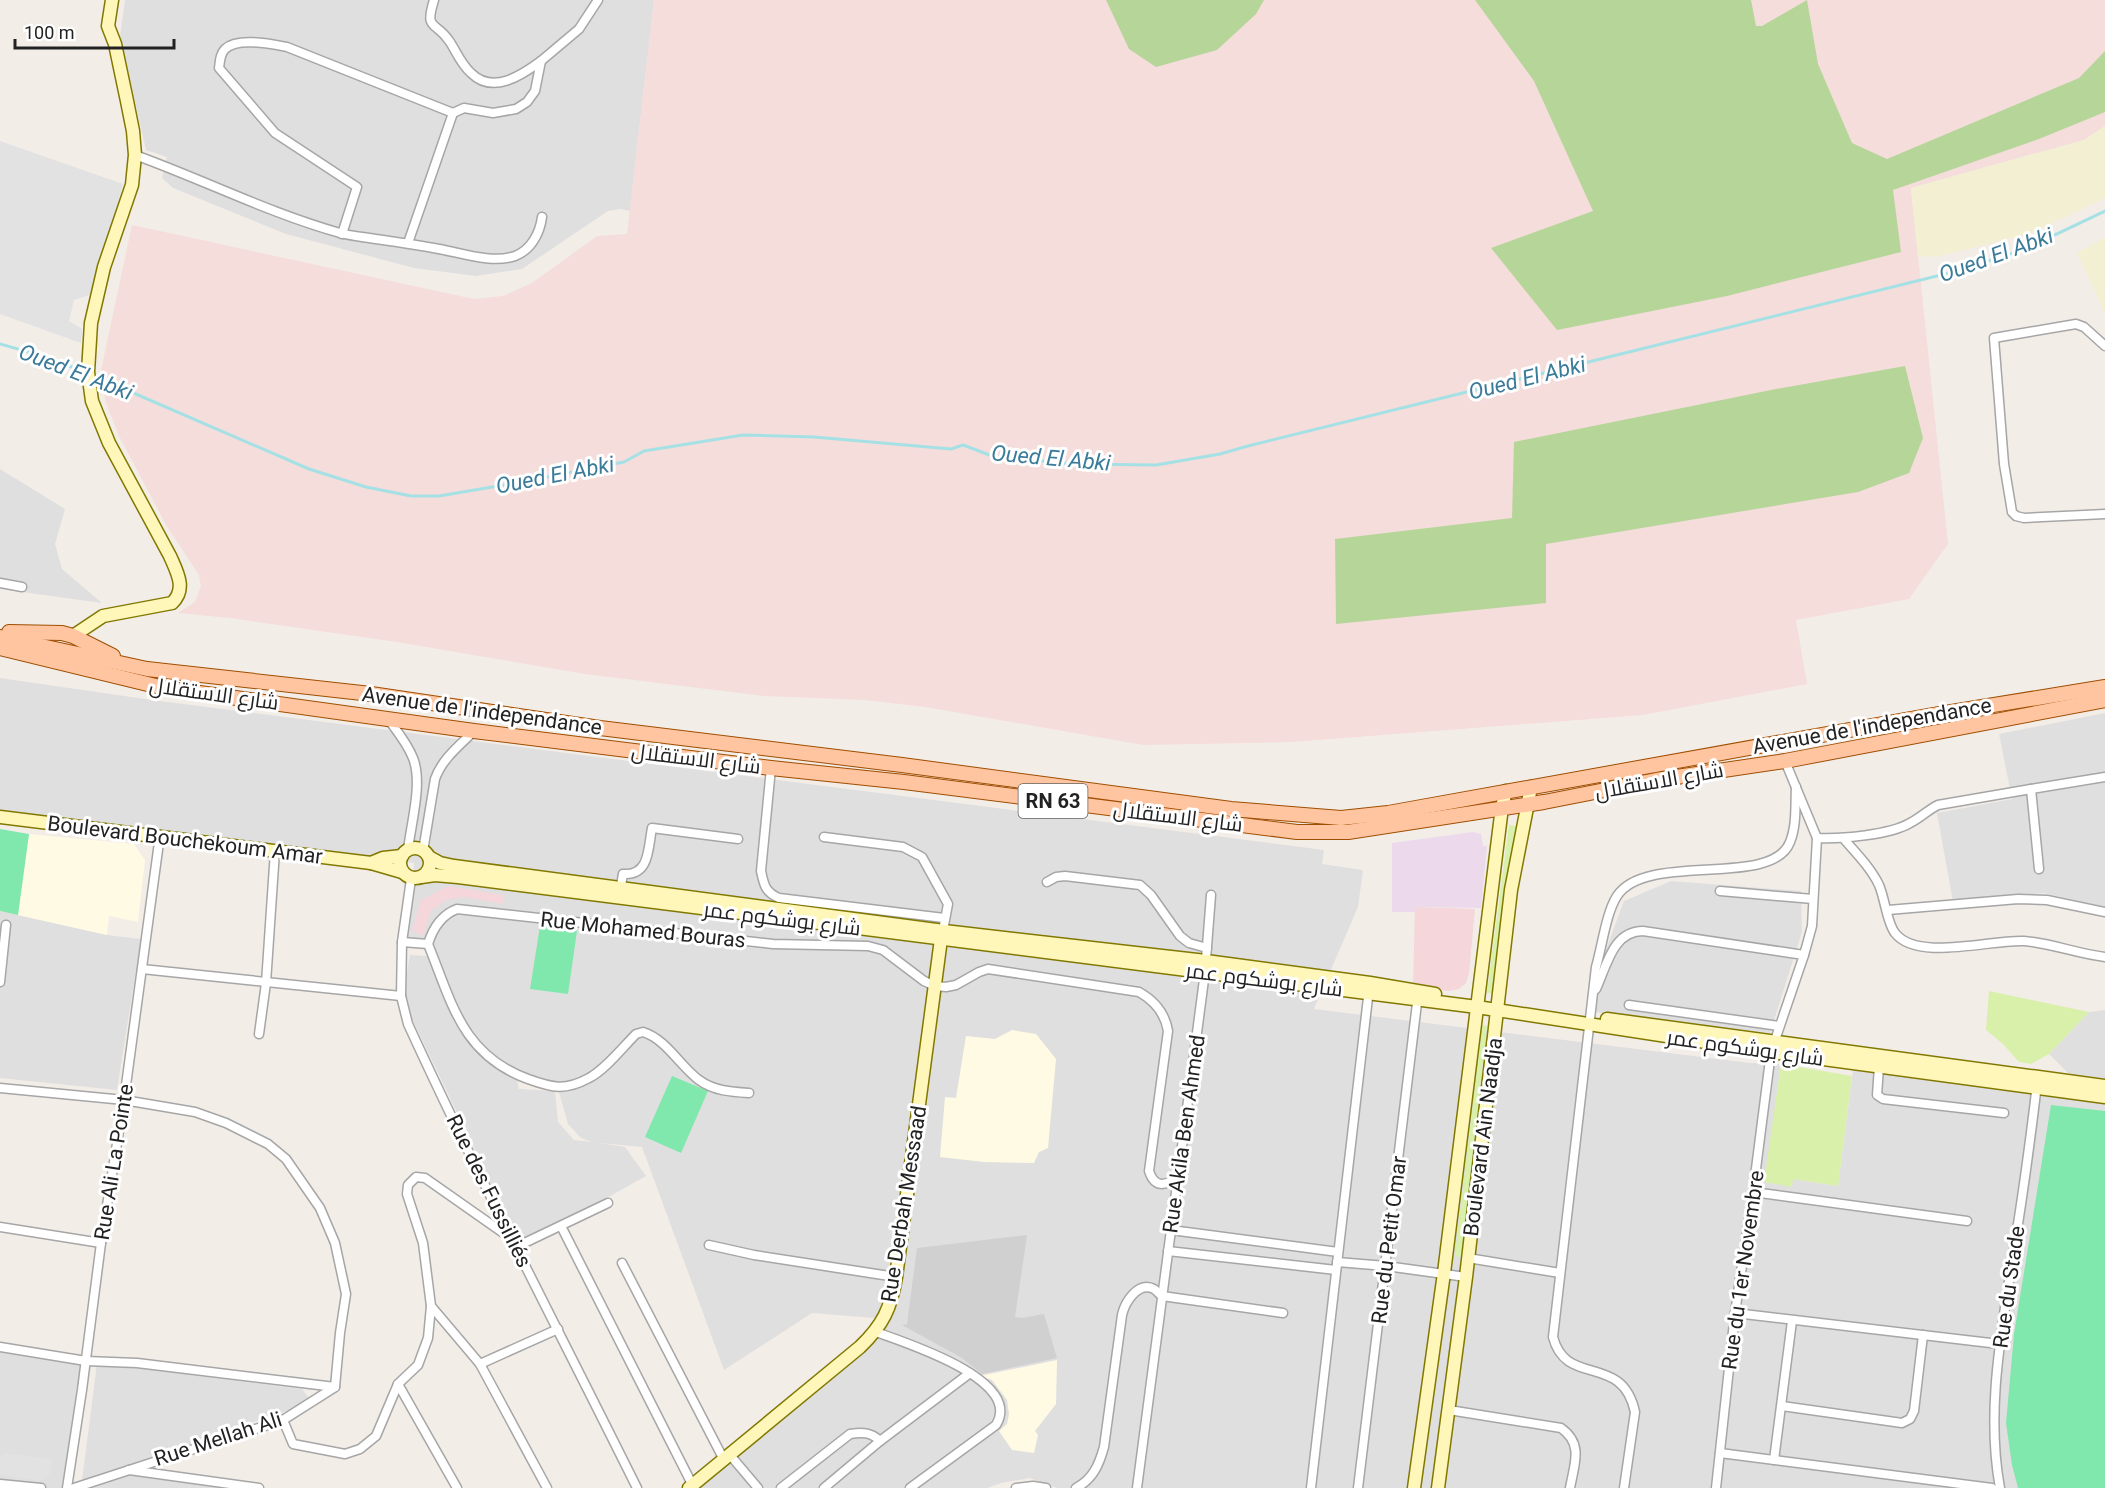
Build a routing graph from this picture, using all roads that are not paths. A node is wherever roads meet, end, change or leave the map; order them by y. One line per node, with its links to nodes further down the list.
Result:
1 (112, 0): 6 (street)
2 (434, 0): 4 (street)
3 (598, 0): 4 (street)
4 (542, 61): 5 (street)
5 (453, 113): 8 (street); 9 (street)
6 (135, 155): 8 (street); 15 (street)
7 (542, 217): 9 (street)
8 (342, 234): 9 (street)
9 (408, 243)
10 (2105, 346): 11 (street)
11 (2105, 514)
12 (0, 583): 13 (street)
13 (22, 587)
14 (0, 632): 15 (main road)
15 (73, 636): 18 (main road); 19 (main road)
16 (0, 637): 18 (main road, Avenue de l'independance / RN 63)
17 (0, 648): 18 (main road, شارع الاستقلال / RN 63)
18 (64, 655): 19 (main road, Avenue de l'independance / RN 63); 22 (main road, شارع الاستقلال / RN 63)
19 (194, 673): 30 (main road, Avenue de l'independance / RN 63)
20 (2105, 687): 27 (main road, Avenue de l'independance / RN 63)
21 (2105, 700): 24 (main road, شارع الاستقلال / RN 63)
22 (388, 719): 23 (main road, شارع الاستقلال / RN 63); 40 (street)
23 (474, 731): 25 (main road, شارع الاستقلال / RN 63); 41 (street)
24 (1785, 761): 28 (street); 31 (main road, شارع الاستقلال / RN 63)
25 (771, 768): 32 (main road, شارع الاستقلال / RN 63); 53 (street)
26 (2105, 777): 29 (street)
27 (1531, 787): 30 (main road, Avenue de l'independance / RN 63); 31 (street, Boulevard Ain Naadja)
28 (1796, 787): 36 (street); 67 (street)
29 (2031, 789): 37 (street); 43 (street)
30 (1506, 791): 32 (street, Boulevard Ain Naadja)
31 (1528, 804): 32 (main road, شارع الاستقلال / RN 63); 70 (street, Boulevard Ain Naadja)
32 (1502, 807): 68 (street, Boulevard Ain Naadja)
33 (0, 817): 34 (street, Boulevard Bouchekoum Amar)
34 (160, 836): 39 (street, Boulevard Bouchekoum Amar); 60 (street, Rue Ali La Pointe)
35 (824, 837): 53 (street)
36 (1817, 838): 37 (street); 49 (street, Rue du 1er Novembre)
37 (1843, 838): 50 (street)
38 (738, 839): 47 (street)
39 (275, 851): 42 (street, Boulevard Bouchekoum Amar); 62 (street)
40 (405, 853): 41 (street); 42 (street); 44 (street)
41 (426, 854): 44 (street); 47 (street)
42 (371, 863): 44 (street, شارع بوشكوم عمر)
43 (2039, 869)
44 (411, 876): 47 (street, شارع بوشكوم عمر); 54 (street, Rue des Fussilliés)
45 (1047, 882): 56 (street)
46 (1720, 891): 49 (street)
47 (620, 893): 53 (street, شارع بوشكوم عمر)
48 (1211, 895): 56 (street, Rue Akila Ben Ahmed)
49 (1814, 899): 57 (street, Rue du 1er Novembre)
50 (1888, 910): 51 (street); 58 (street)
51 (2105, 912)
52 (6, 925): 61 (street)
53 (943, 929): 59 (street, شارع بوشكوم عمر); 63 (street, Rue Derbah Messaad)
54 (402, 942): 55 (street); 65 (street, Rue des Fussilliés)
55 (429, 944): 63 (street, Rue Mohamed Bouras); 79 (street)
56 (1207, 948): 59 (street, Rue Akila Ben Ahmed)
57 (1804, 955): 67 (street); 72 (street, Rue du 1er Novembre)
58 (2105, 957)
59 (1205, 967): 64 (street, شارع بوشكوم عمر); 83 (street, Rue Akila Ben Ahmed)
60 (142, 969): 62 (street); 81 (street, Rue Ali La Pointe)
61 (0, 982)
62 (266, 983): 65 (street); 73 (street)
63 (935, 986): 83 (street); 102 (street, Rue Derbah Messaad)
64 (1369, 988): 66 (street, شارع بوشكوم عمر); 95 (street)
65 (401, 996): 90 (street, Rue des Fussilliés)
66 (1418, 996): 68 (street, شارع بوشكوم عمر); 99 (street, Rue du Petit Omar)
67 (1592, 999): 71 (street)
68 (1477, 1003): 70 (street, شارع بوشكوم عمر); 100 (street, Boulevard Ain Naadja)
69 (1629, 1005): 72 (street)
70 (1498, 1006): 71 (street, شارع بوشكوم عمر); 96 (street, Boulevard Ain Naadja)
71 (1589, 1020): 74 (street, شارع بوشكوم عمر); 101 (street)
72 (1779, 1026): 74 (street, Rue du 1er Novembre)
73 (259, 1034)
74 (1772, 1047): 75 (street, شارع بوشكوم عمر); 76 (street); 84 (street, Rue du 1er Novembre)
75 (1879, 1067): 76 (street, شارع بوشكوم عمر); 82 (street)
76 (2037, 1082): 77 (street); 80 (street, شارع بوشكوم عمر); 112 (street, Rue du Stade)
77 (2105, 1086)
78 (0, 1088): 81 (street)
79 (749, 1093)
80 (2105, 1097)
81 (124, 1100): 91 (street, Rue Ali La Pointe); 118 (street)
82 (2004, 1113)
83 (1178, 1178): 89 (street, Rue Akila Ben Ahmed)
84 (1754, 1192): 86 (street); 107 (street, Rue du 1er Novembre)
85 (608, 1203): 87 (street)
86 (1967, 1221)
87 (561, 1226): 93 (street); 128 (street)
88 (0, 1227): 91 (street)
89 (1171, 1230): 94 (street, Rue Akila Ben Ahmed); 95 (street)
90 (510, 1237): 93 (street, Rue des Fussilliés); 105 (street)
91 (101, 1243): 114 (street, Rue Ali La Pointe)
92 (709, 1245): 102 (street)
93 (516, 1247): 109 (street, Rue des Fussilliés)
94 (1168, 1251): 98 (street); 104 (street, Rue Akila Ben Ahmed)
95 (1338, 1252): 98 (street)
96 (1468, 1258): 101 (street); 103 (street, Boulevard Ain Naadja)
97 (622, 1263): 124 (street)
98 (1336, 1266): 99 (street); 144 (street)
99 (1386, 1266): 100 (street); 145 (street, Rue du Petit Omar)
100 (1444, 1273): 103 (street); 146 (street, Boulevard Ain Naadja)
101 (1560, 1273): 149 (street)
102 (896, 1277): 110 (street, Rue Derbah Messaad)
103 (1466, 1277): 120 (street, Boulevard Ain Naadja)
104 (1162, 1296): 106 (street); 142 (street); 143 (street, Rue Akila Ben Ahmed)
105 (431, 1306): 115 (street); 117 (street)
106 (1283, 1313)
107 (1735, 1313): 108 (street); 123 (street, Rue du 1er Novembre)
108 (1792, 1321): 111 (street); 119 (street)
109 (558, 1329): 115 (street); 135 (street, Rue des Fussilliés)
110 (876, 1332): 116 (street); 124 (street, Rue Derbah Messaad)
111 (1923, 1335): 112 (street); 119 (street)
112 (1999, 1344): 152 (street, Rue du Stade)
113 (0, 1347): 114 (street)
114 (86, 1361): 118 (street); 130 (street, Rue Ali La Pointe)
115 (480, 1364): 134 (street)
116 (970, 1373): 122 (street); 139 (street)
117 (398, 1384): 121 (street); 133 (street)
118 (336, 1387): 121 (street, Rue Mellah Ali)
119 (1782, 1406): 125 (street)
120 (1449, 1410): 147 (street, Boulevard Ain Naadja); 148 (street)
121 (284, 1420): 126 (street, Rue Mellah Ali)
122 (880, 1441): 137 (street); 138 (street)
123 (1720, 1453): 125 (street); 150 (street, Rue du 1er Novembre)
124 (727, 1457): 128 (street, Rue Derbah Messaad); 136 (street)
125 (1774, 1460): 151 (street)
126 (126, 1470): 131 (street, Rue Mellah Ali); 132 (street)
127 (0, 1484): 129 (street)
128 (692, 1487)
129 (41, 1488)
130 (67, 1488)
131 (74, 1488)
132 (257, 1488)
133 (457, 1488)
134 (547, 1488)
135 (637, 1488)
136 (758, 1488)
137 (780, 1488)
138 (824, 1488)
139 (910, 1488)
140 (1016, 1488): 141 (street)
141 (1046, 1488)
142 (1076, 1488)
143 (1137, 1488)
144 (1311, 1488)
145 (1358, 1488)
146 (1414, 1488)
147 (1438, 1488)
148 (1570, 1488)
149 (1624, 1488)
150 (1716, 1488)
151 (1992, 1488)
152 (2000, 1488)

